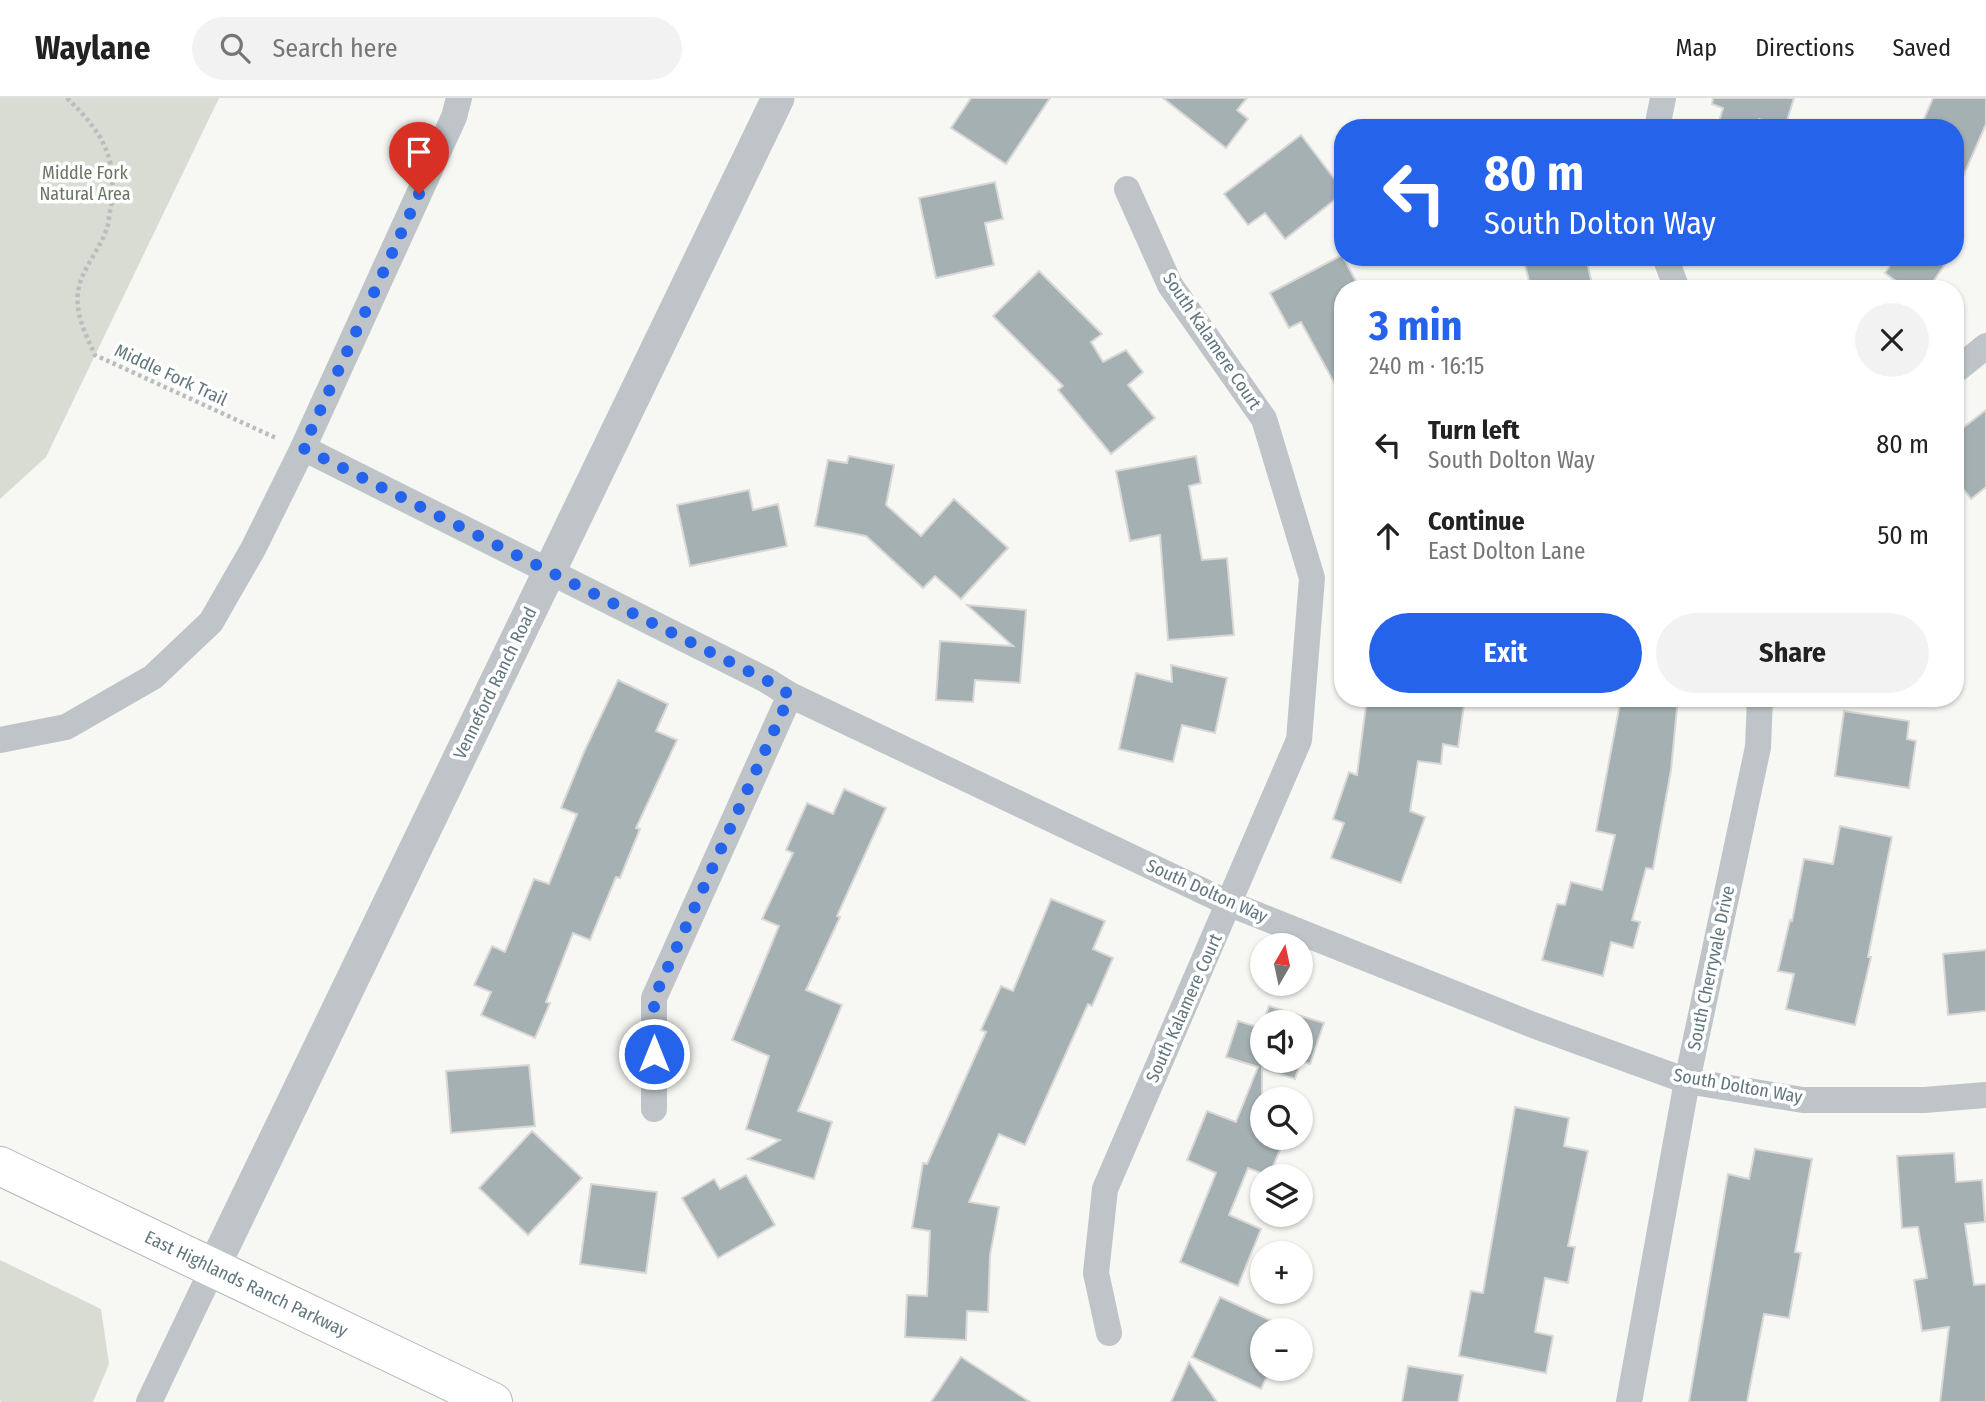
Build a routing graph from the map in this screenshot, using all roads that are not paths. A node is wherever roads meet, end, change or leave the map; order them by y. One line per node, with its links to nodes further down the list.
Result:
1 (459, 98): 8 (street)
2 (778, 98): 9 (street, Venneford Ranch Road)
3 (1663, 98): 4 (street)
4 (1659, 119)
5 (1126, 189): 13 (street, South Kalamere Court)
6 (1986, 346): 7 (street)
7 (1964, 364)
8 (303, 448): 9 (street, South Dolton Way); 12 (street)
9 (549, 570): 10 (street, South Dolton Way); 18 (street, Venneford Ranch Road)
10 (790, 695): 13 (street, South Dolton Way); 16 (street)
11 (1760, 707): 14 (street, South Cherryvale Drive)
12 (0, 740)
13 (1230, 904): 14 (street, South Dolton Way); 19 (street, South Kalamere Court)
14 (1686, 1081): 15 (street, South Dolton Way); 22 (street, South Cherryvale Drive)
15 (1986, 1095)
16 (654, 1109)
17 (0, 1166): 18 (main road, East Highlands Ranch Parkway)
18 (213, 1268): 20 (street); 21 (main road, East Highlands Ranch Parkway)
19 (1109, 1332)
20 (149, 1402)
21 (493, 1402)
22 (1629, 1402)

